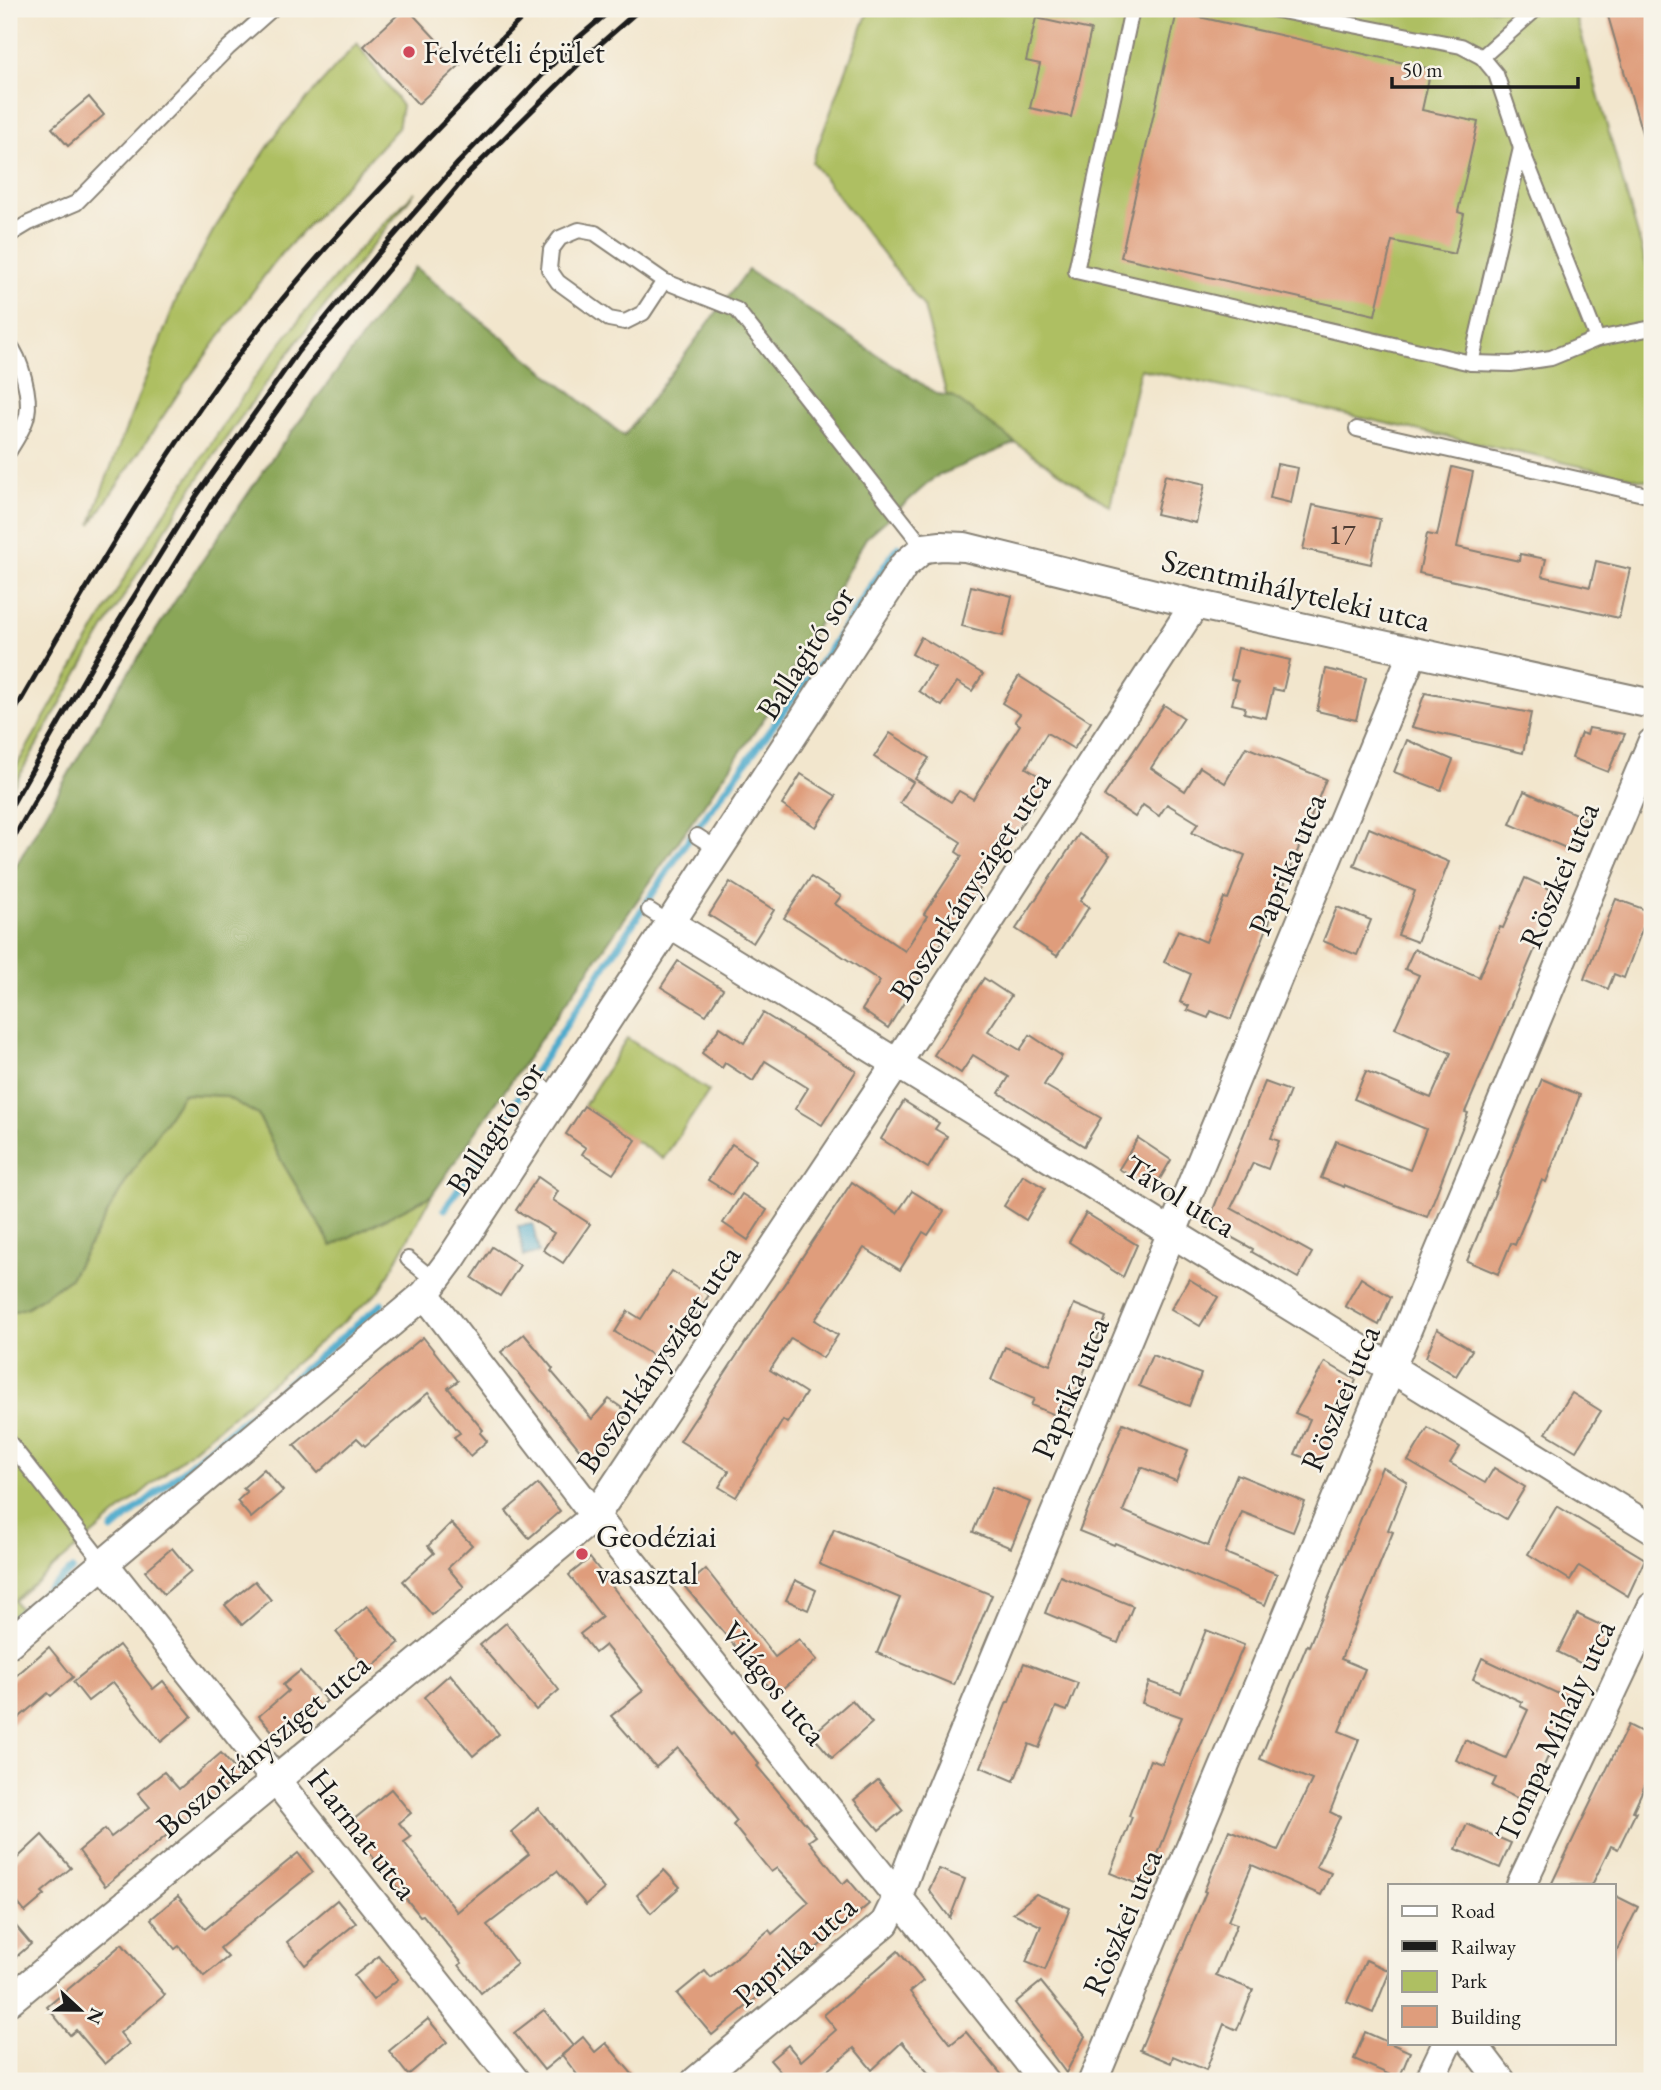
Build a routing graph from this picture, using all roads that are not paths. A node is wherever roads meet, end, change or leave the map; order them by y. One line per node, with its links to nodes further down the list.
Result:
1 (272, 9): 7 (lane)
2 (1132, 9): 12 (lane)
3 (1271, 9): 5 (lane)
4 (1536, 9): 5 (lane)
5 (1482, 58): 6 (lane)
6 (1521, 148): 10 (lane); 12 (lane)
7 (9, 235)
8 (664, 281): 8 (lane); 16 (lane)
9 (1652, 328): 10 (lane)
10 (1597, 339): 12 (lane)
11 (9, 344): 14 (lane)
12 (1471, 363)
13 (1357, 429): 15 (lane)
14 (9, 451)
15 (1652, 496)
16 (924, 548): 17 (street, Szentmihályteleki utca); 21 (street, Ballagitó sor)
17 (1195, 604): 18 (street, Szentmihályteleki utca); 22 (street, Boszorkánysziget utca)
18 (1413, 652): 19 (street, Szentmihályteleki utca); 23 (street, Paprika utca)
19 (1652, 704)
20 (1652, 743): 26 (street, Röszkei utca)
21 (660, 917): 22 (street, Távol utca); 25 (street, Ballagitó sor)
22 (897, 1063): 23 (street, Távol utca); 28 (street, Boszorkánysziget utca)
23 (1172, 1232): 26 (street, Távol utca); 35 (street, Paprika utca)
24 (408, 1259): 25 (lane)
25 (430, 1287): 28 (street, Világos utca); 30 (street, Ballagitó sor)
26 (1390, 1368): 29 (street, Távol utca); 42 (street, Röszkei utca)
27 (9, 1442): 30 (lane)
28 (595, 1516): 33 (street, Boszorkánysziget utca); 35 (street, Világos utca)
29 (1652, 1529)
30 (104, 1564): 32 (street, Ballagitó sor); 33 (street, Harmat utca)
31 (1652, 1607): 34 (street, Tompa Mihály utca)
32 (9, 1643)
33 (276, 1779): 36 (street, Boszorkánysziget utca); 39 (street, Harmat utca)
34 (1521, 1884)
35 (898, 1896): 40 (street, Paprika utca); 41 (street, Világos utca)
36 (9, 2001)
37 (1447, 2044): 43 (street)
38 (1473, 2044): 44 (street)
39 (515, 2081)
40 (696, 2081)
41 (1044, 2081)
42 (1093, 2081)
43 (1429, 2081)
44 (1501, 2081)

